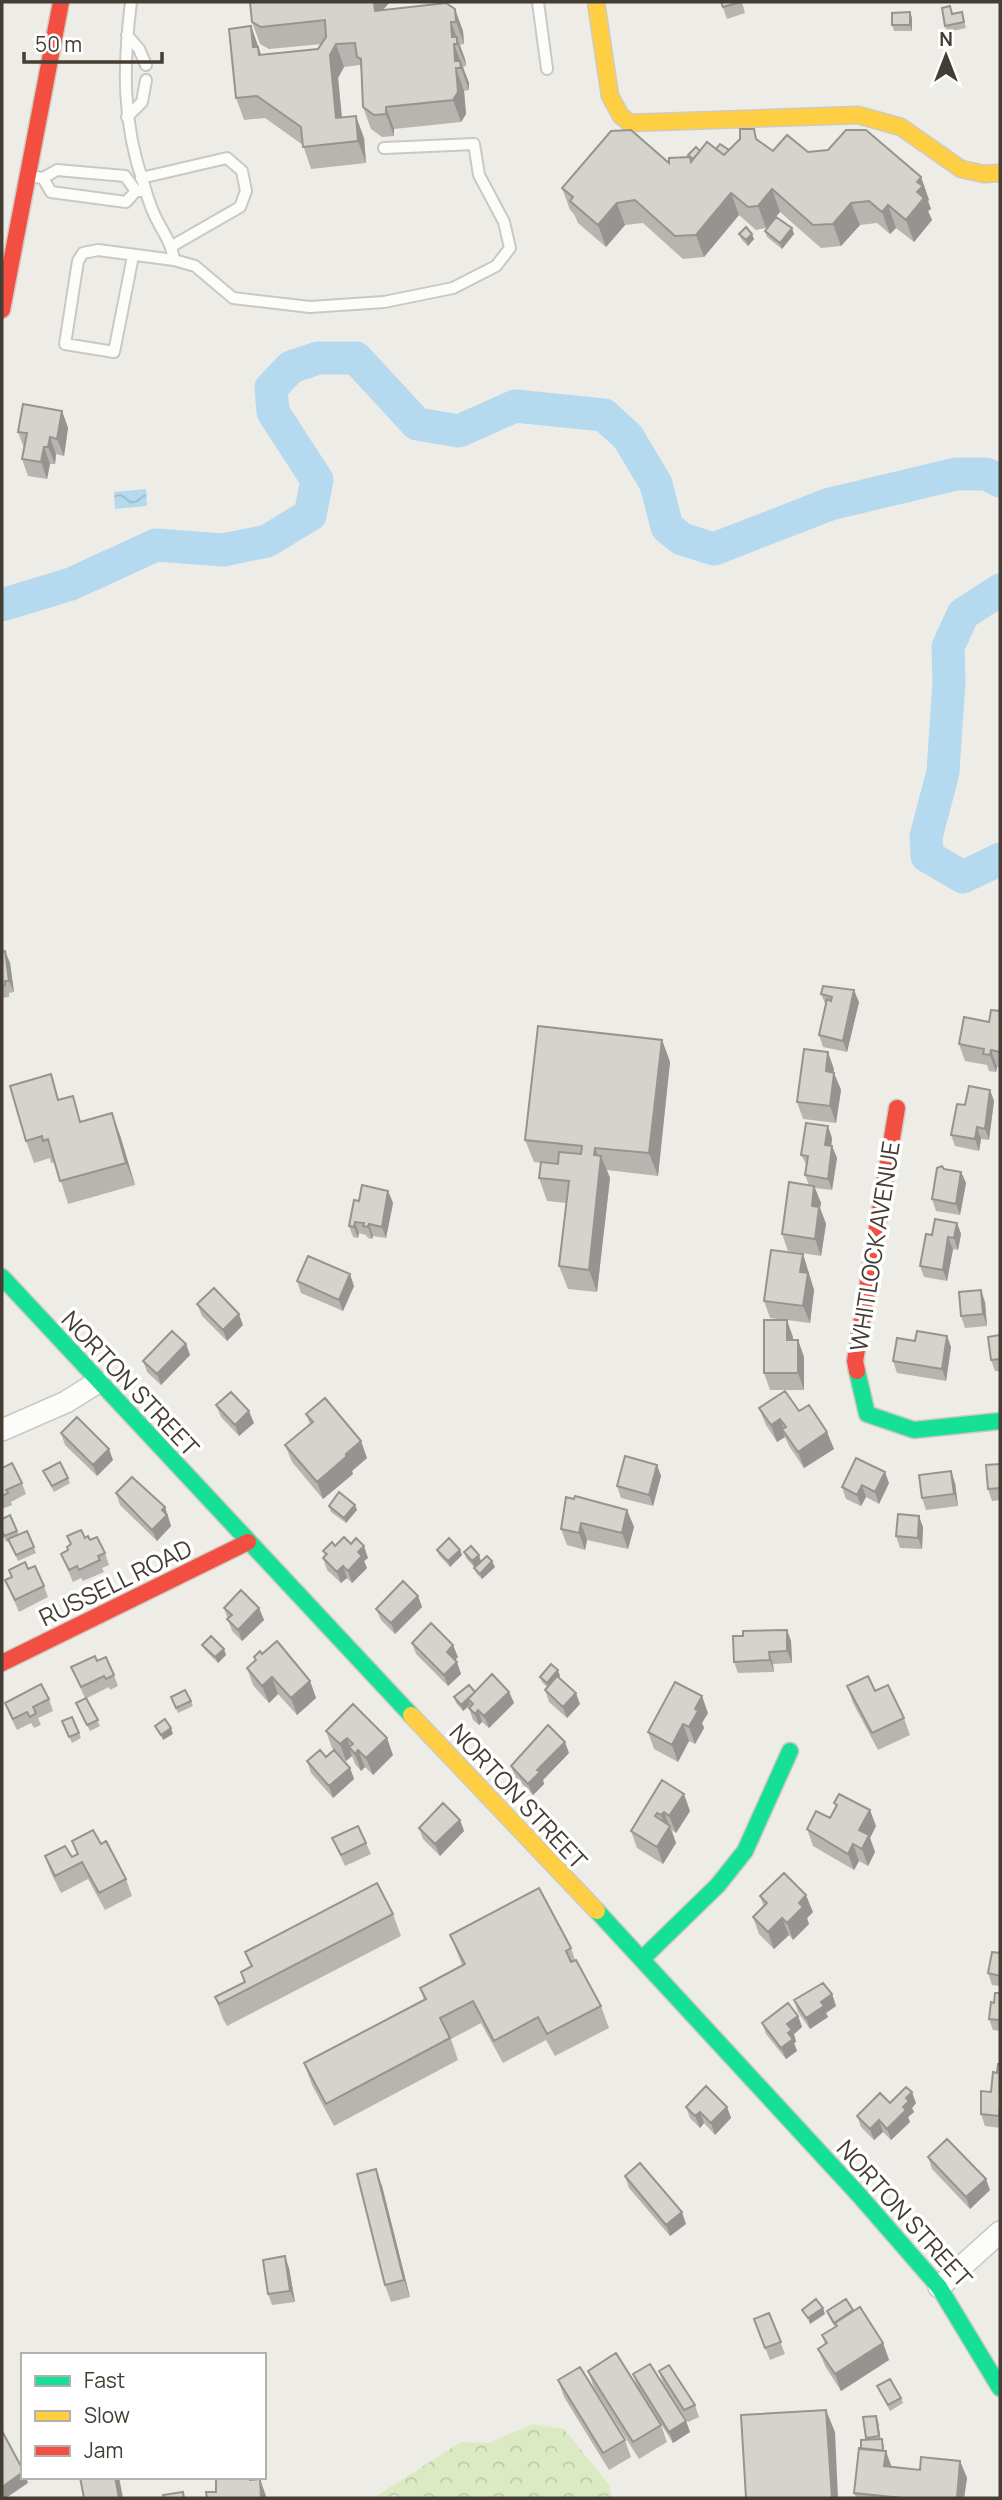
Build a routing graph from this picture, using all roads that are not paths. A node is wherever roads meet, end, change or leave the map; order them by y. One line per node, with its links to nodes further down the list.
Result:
1 (61, 2): 12 (main road)
2 (131, 2): 5 (lane)
3 (538, 2): 7 (lane)
4 (596, 2): 11 (main road)
5 (127, 35): 6 (lane); 9 (lane)
6 (146, 65)
7 (547, 69)
8 (146, 79): 9 (lane)
9 (127, 117): 13 (lane)
10 (384, 148): 17 (lane)
11 (1000, 173)
12 (35, 177): 14 (lane); 14 (lane); 18 (main road)
13 (141, 178): 14 (lane); 15 (lane)
14 (141, 191): 15 (lane)
15 (172, 246): 17 (lane)
16 (133, 256): 16 (lane); 17 (lane)
17 (174, 260)
18 (2, 310)
19 (897, 1108): 22 (main road, WHITLOCK AVENUE)
20 (2, 1277): 21 (main road, NORTON STREET)
21 (97, 1382): 23 (street); 24 (main road, NORTON STREET)
22 (1000, 1421)
23 (2, 1430)
24 (248, 1542): 25 (main road, RUSSELL ROAD); 27 (main road, NORTON STREET)
25 (2, 1663)
26 (790, 1751): 27 (main road)
27 (642, 1959): 29 (main road, NORTON STREET)
28 (1000, 2232): 29 (street)
29 (939, 2287): 30 (main road, NORTON STREET); 31 (main road)
30 (992, 2341)
31 (1000, 2388)

